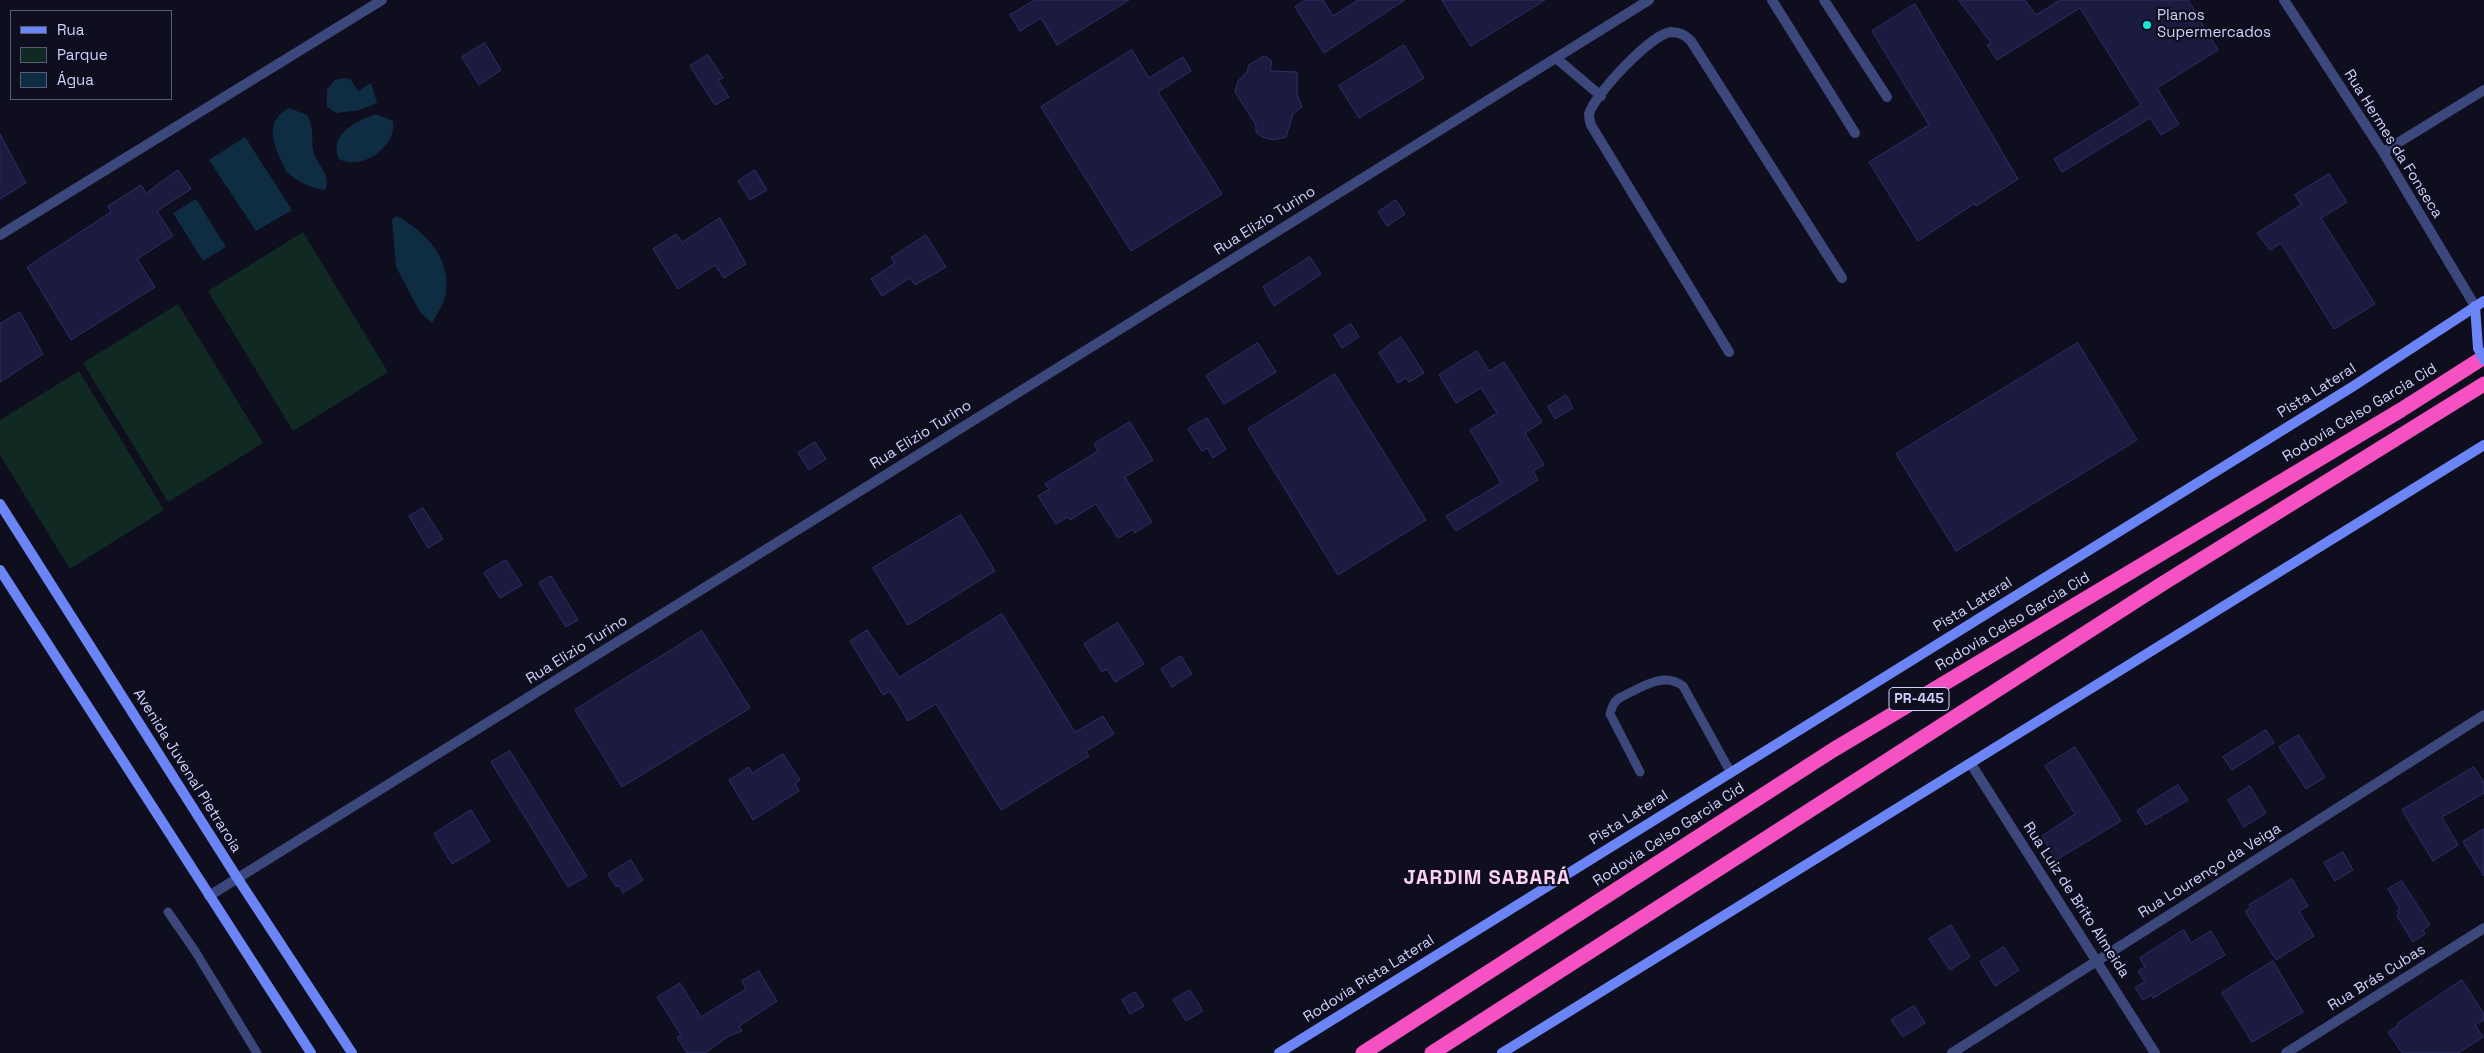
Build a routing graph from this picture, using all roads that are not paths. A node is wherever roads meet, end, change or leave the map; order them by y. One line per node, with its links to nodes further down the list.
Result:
1 (382, 0): 6 (street)
2 (1648, 0): 7 (street, Rua Elizio Turino)
3 (1772, 0): 11 (street)
4 (1824, 0): 10 (street)
5 (2284, 0): 12 (street, Rua Hermes da Fonseca)
6 (369, 3): 13 (street)
7 (1556, 58): 9 (street); 27 (street, Rua Elizio Turino)
8 (2484, 90): 12 (street)
9 (1601, 96): 14 (street); 17 (street)
10 (1887, 97)
11 (1855, 133)
12 (2383, 152): 15 (street, Rua Hermes da Fonseca)
13 (0, 235)
14 (1842, 278)
15 (2480, 304): 16 (street); 18 (street); 26 (street, Pista Lateral / PR-445)
16 (2484, 315)
17 (1729, 352)
18 (2482, 355): 37 (highway, Rodovia Celso Garcia Cid / PR-445)
19 (2484, 384): 38 (highway, PR-445)
20 (2484, 445): 24 (street)
21 (0, 504): 27 (street, Avenida Juvenal Pietraroia)
22 (0, 570): 28 (street)
23 (2484, 715): 32 (street, Rua Lourenço da Veiga)
24 (1971, 764): 32 (street, Rua Luiz de Brito Almeida); 39 (street)
25 (1640, 772): 26 (lane)
26 (1731, 773): 31 (street, Pista Lateral / PR-445)
27 (238, 879): 28 (street, Rua Elizio Turino); 35 (street, Avenida Juvenal Pietraroia)
28 (209, 896): 34 (street)
29 (168, 912): 33 (lane)
30 (2484, 928): 42 (street, Rua Brás Cubas)
31 (1476, 932): 36 (street, Rodovia Pista Lateral / PR-445)
32 (2097, 960): 40 (street, Rua Lourenço da Veiga); 41 (street, Rua Luiz de Brito Almeida)
33 (257, 1053)
34 (311, 1053)
35 (352, 1053)
36 (1279, 1053)
37 (1363, 1053)
38 (1432, 1053)
39 (1502, 1053)
40 (1952, 1053)
41 (2154, 1053)
42 (2286, 1053)

